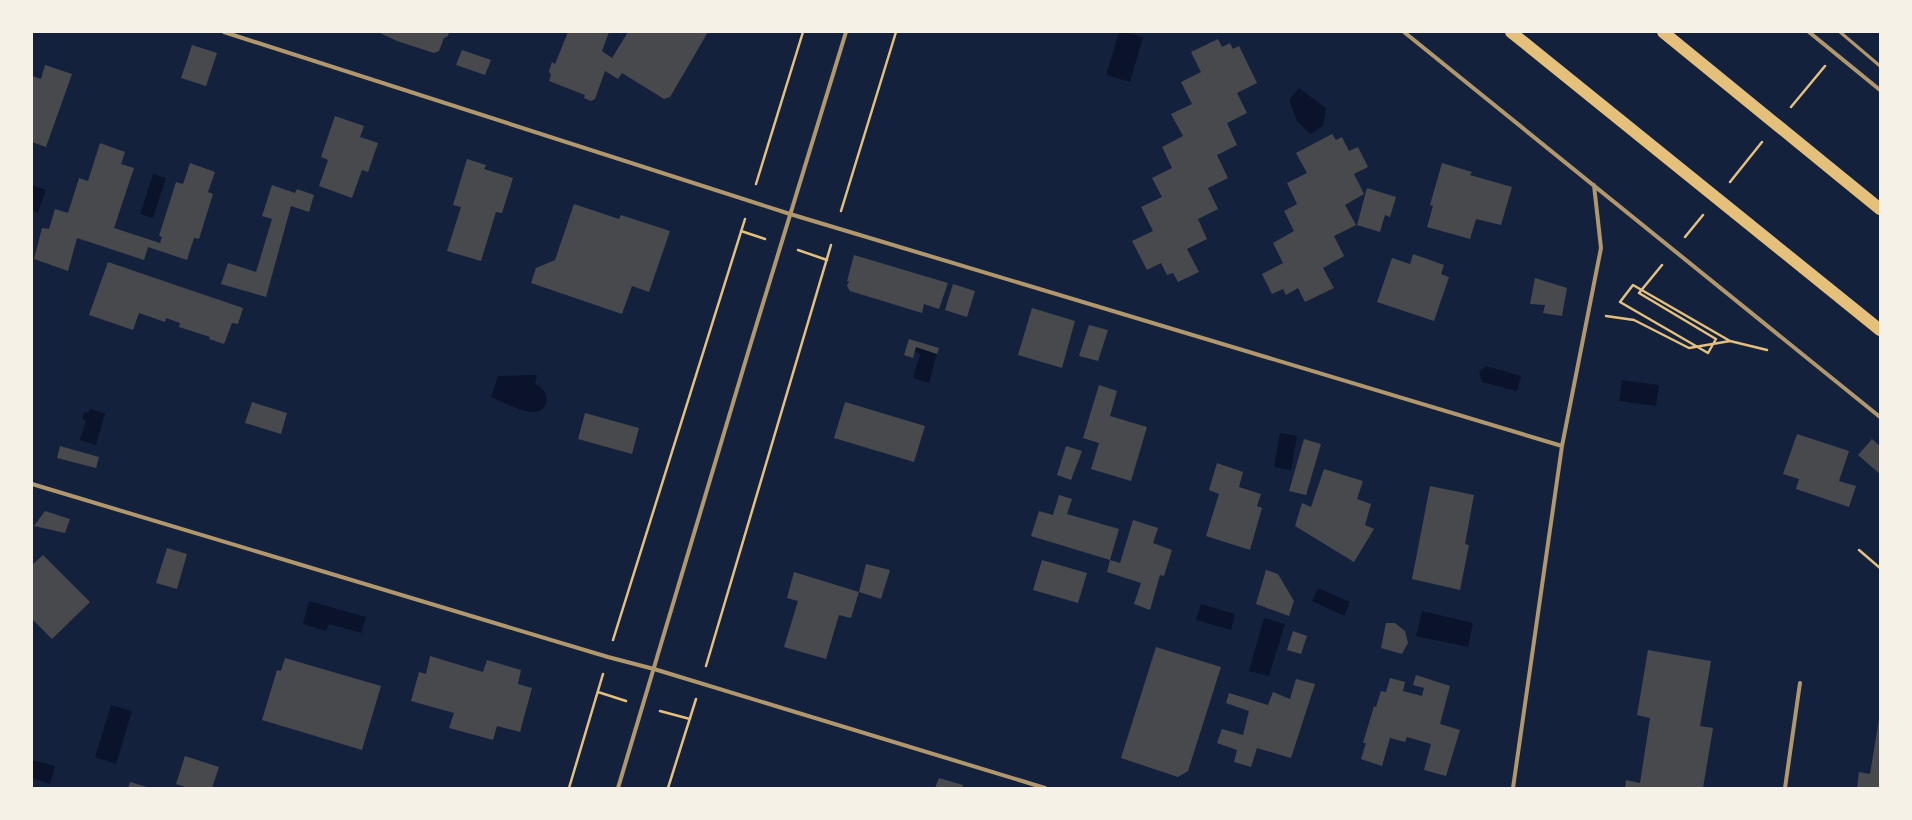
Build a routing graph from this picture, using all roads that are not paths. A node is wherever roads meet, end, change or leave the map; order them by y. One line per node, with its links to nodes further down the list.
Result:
1 (224, 32): 12 (street)
2 (846, 32): 12 (street)
3 (1404, 32): 10 (street)
4 (1511, 32): 13 (highway)
5 (1663, 32): 11 (highway)
6 (1809, 32): 9 (street)
7 (1840, 32): 8 (lane)
8 (1880, 66)
9 (1880, 90)
10 (1594, 185): 14 (street); 15 (street)
11 (1880, 209)
12 (790, 214): 15 (street); 17 (street)
13 (1880, 330)
14 (1880, 417)
15 (1562, 446): 21 (street)
16 (32, 484): 17 (street)
17 (654, 669): 19 (street); 20 (street)
18 (1800, 683): 22 (street)
19 (618, 788)
20 (1045, 788)
21 (1513, 788)
22 (1785, 788)

